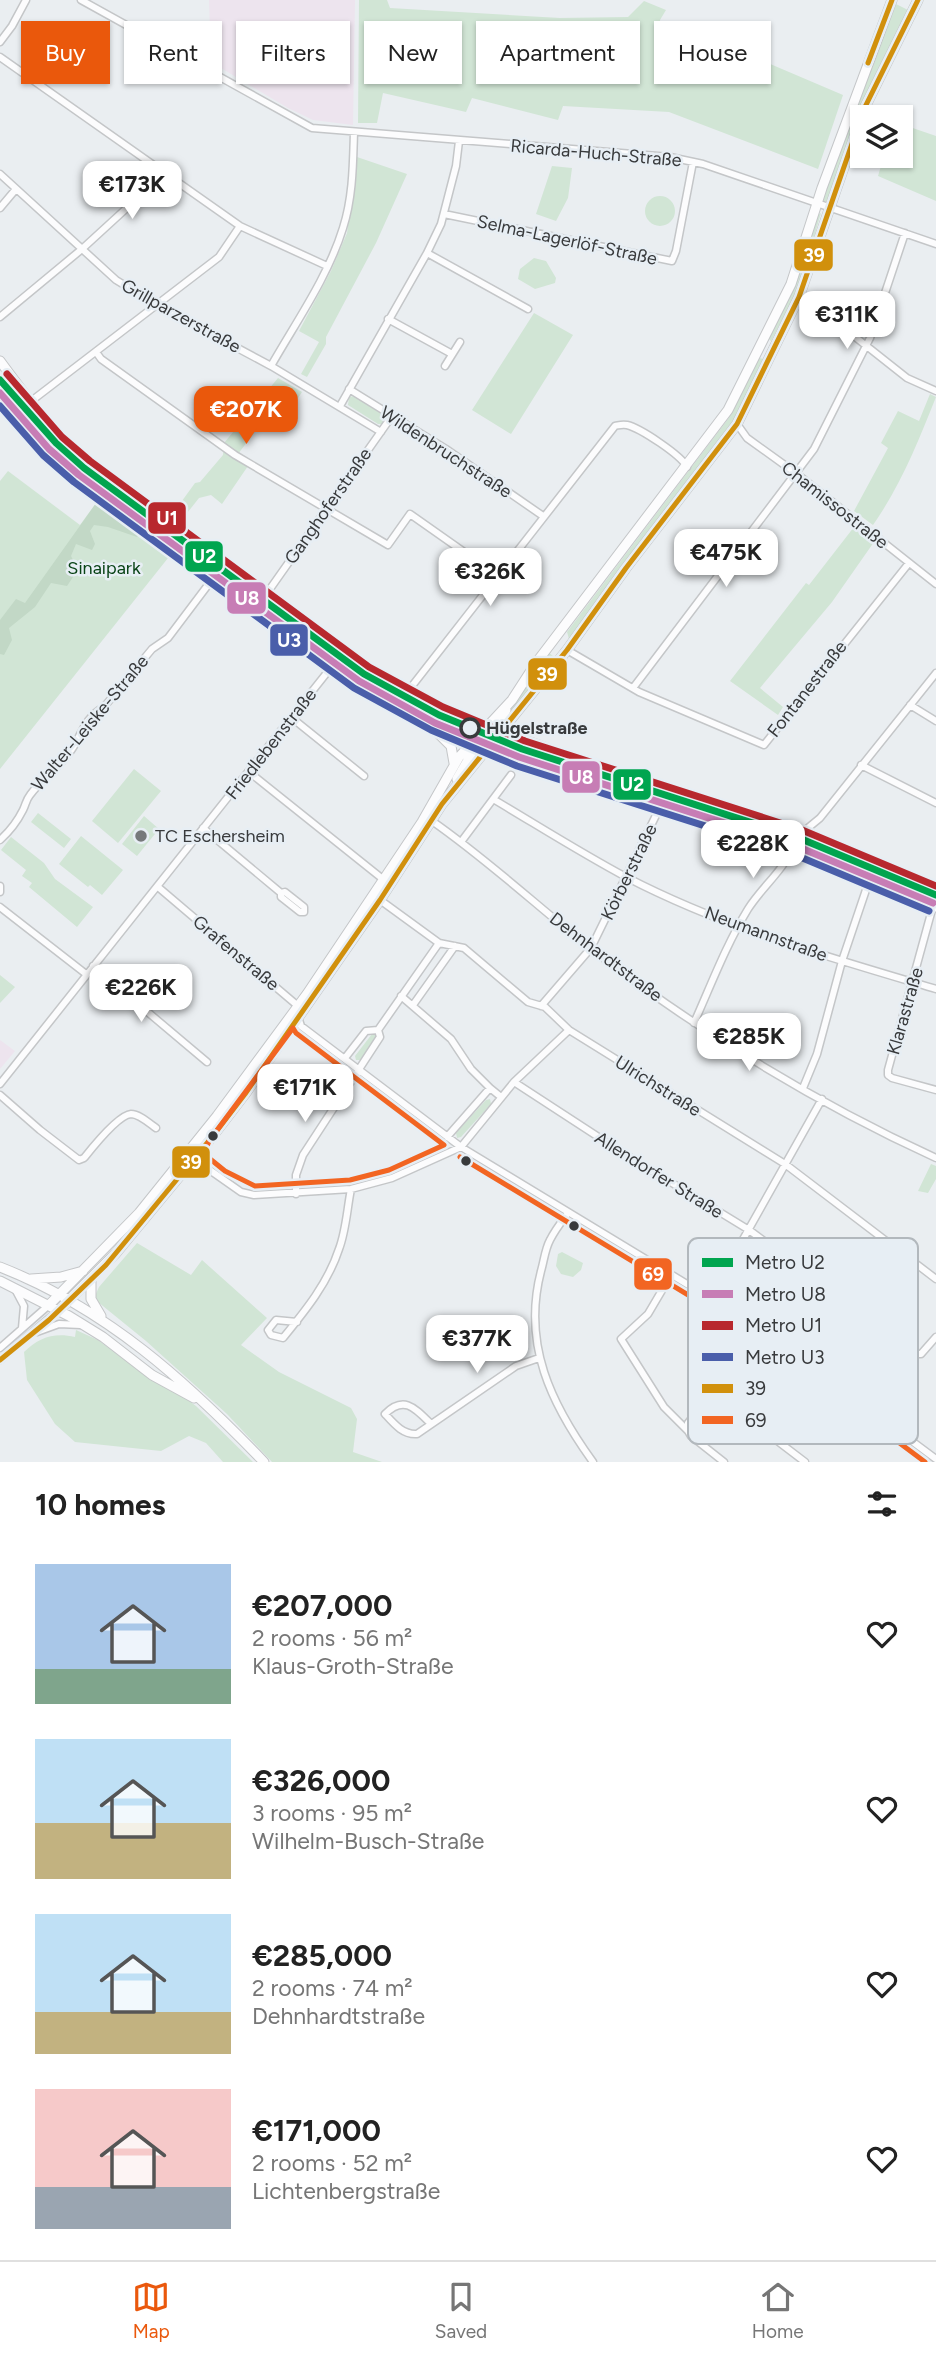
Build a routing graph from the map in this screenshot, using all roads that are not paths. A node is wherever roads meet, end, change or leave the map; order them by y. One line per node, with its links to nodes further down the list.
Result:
1 (26, 0): 5 (street)
2 (80, 0): 7 (street, Ricarda-Huch-Straße)
3 (892, 0): 13 (main road)
4 (918, 0): 15 (main road)
5 (0, 42)
6 (0, 57): 10 (street)
7 (354, 132): 8 (street, Ricarda-Huch-Straße); 22 (street)
8 (459, 141): 9 (street, Ricarda-Huch-Straße); 16 (street)
9 (693, 162): 13 (street, Ricarda-Huch-Straße); 16 (street, Selma-Lagerlöf-Straße)
10 (165, 173): 17 (street); 20 (street)
11 (0, 174): 12 (street, Grillparzerstraße)
12 (16, 189): 14 (street); 20 (street, Grillparzerstraße)
13 (818, 203): 15 (street, Ricarda-Huch-Straße); 28 (main road)
14 (0, 208)
15 (830, 208): 18 (street, Ricarda-Huch-Straße); 23 (main road)
16 (444, 214): 21 (street)
17 (240, 226): 22 (street); 24 (street)
18 (905, 233): 19 (street, Ricarda-Huch-Straße); 31 (street)
19 (936, 244)
20 (82, 249): 24 (street, Grillparzerstraße); 26 (street)
21 (427, 253): 25 (street); 27 (street)
22 (327, 266): 37 (street)
23 (799, 298): 30 (main road); 31 (street)
24 (157, 305): 32 (street); 37 (street, Grillparzerstraße)
25 (528, 309)
26 (0, 317)
27 (388, 319): 34 (street); 39 (street)
28 (764, 338): 30 (main road); 33 (main road)
29 (460, 342): 34 (street)
30 (776, 344): 35 (main road)
31 (865, 346): 40 (street); 48 (street)
32 (96, 352): 42 (street); 49 (street)
33 (757, 353): 35 (main road); 47 (main road)
34 (452, 354): 38 (street)
35 (768, 360): 45 (main road)
36 (0, 361): 42 (main road)
37 (271, 366): 43 (street, Grillparzerstraße)
38 (444, 366)
39 (349, 388): 43 (street); 44 (street, Wildenbruchstraße)
40 (936, 391)
41 (0, 400): 53 (main road)
42 (30, 402): 55 (main road)
43 (340, 406): 46 (street, Grillparzerstraße)
44 (391, 416): 46 (street, Ganghoferstraße); 50 (street, Wildenbruchstraße)
45 (737, 424): 48 (street, Chamissostraße); 58 (main road)
46 (381, 432): 49 (street, Ganghoferstraße)
47 (687, 467): 50 (street); 56 (main road)
48 (797, 474): 51 (street, Chamissostraße); 62 (street)
49 (326, 508): 52 (street); 55 (street, Ganghoferstraße)
50 (543, 516): 52 (street)
51 (909, 562): 54 (street, Chamissostraße); 62 (street, Fontanestraße)
52 (499, 574): 63 (street)
53 (214, 577): 60 (main road); 85 (street, Walter-Leiske-Straße)
54 (936, 584)
55 (264, 596): 63 (main road)
56 (564, 628): 57 (main road); 58 (main road)
57 (547, 649): 59 (main road); 64 (main road)
58 (567, 650): 59 (main road); 62 (street, Fontanestraße)
59 (555, 663): 70 (main road)
60 (333, 666): 66 (street, Friedlebenstraße); 68 (main road)
61 (936, 673): 65 (street)
62 (633, 688)
63 (412, 695): 69 (main road)
64 (512, 699): 69 (main road); 70 (main road)
65 (910, 705): 67 (street); 74 (street)
66 (292, 718): 75 (street, Friedlebenstraße); 77 (street)
67 (936, 721)
68 (430, 726): 71 (main road); 73 (main road)
69 (482, 731): 70 (main road); 71 (main road)
70 (498, 733): 71 (main road); 72 (main road); 84 (main road)
71 (479, 746): 72 (main road); 73 (main road); 82 (main road)
72 (503, 753): 79 (main road)
73 (454, 765): 91 (main road)
74 (861, 765): 80 (street); 81 (street)
75 (249, 772): 83 (street, Friedlebenstraße); 91 (street)
76 (511, 775): 78 (street)
77 (364, 776)
78 (493, 799): 87 (street); 89 (street, Neumannstraße)
79 (662, 803): 88 (main road); 89 (street, Körberstraße)
80 (936, 803)
81 (820, 818): 84 (street); 86 (street)
82 (432, 821): 87 (street, Dehnhardtstraße); 91 (main road)
83 (203, 828): 93 (street, Friedlebenstraße); 96 (street)
84 (802, 832): 86 (main road)
85 (0, 840)
86 (823, 840): 94 (main road)
87 (461, 842): 103 (street, Dehnhardtstraße)
88 (793, 847): 90 (main road); 100 (street)
89 (627, 877): 100 (street, Neumannstraße); 103 (street, Körberstraße)
90 (870, 878): 99 (main road); 104 (street)
91 (387, 882): 97 (main road); 111 (main road)
92 (0, 886): 95 (street)
93 (158, 887): 105 (street, Friedlebenstraße); 111 (street, Grafenstraße)
94 (936, 889)
95 (0, 892)
96 (281, 893)
97 (380, 900): 101 (street, Ulrichstraße); 113 (main road)
98 (0, 907): 106 (street)
99 (935, 907): 107 (street, Klarastraße)
100 (737, 927): 104 (street, Neumannstraße); 114 (street)
101 (439, 943): 102 (street, Ulrichstraße); 109 (street)
102 (455, 946): 110 (street); 112 (street, Ulrichstraße)
103 (591, 948): 112 (street, Körberstraße); 114 (street, Dehnhardtstraße)
104 (842, 961): 107 (street, Neumannstraße); 123 (street)
105 (93, 966): 106 (street, Friedlebenstraße); 118 (street)
106 (86, 974): 121 (street, Friedlebenstraße)
107 (914, 982): 108 (street, Neumannstraße); 124 (street, Klarastraße)
108 (936, 989)
109 (401, 996): 110 (street); 115 (street)
110 (413, 1005): 122 (street)
111 (298, 1006): 113 (main road)
112 (541, 1006): 116 (street, Ulrichstraße)
113 (295, 1022): 117 (street); 129 (main road); 133 (main road)
114 (694, 1023): 123 (street, Dehnhardtstraße)
115 (377, 1030): 117 (street); 119 (street)
116 (569, 1031): 120 (street); 134 (street, Ulrichstraße)
117 (345, 1058): 119 (street)
118 (207, 1062)
119 (358, 1069): 130 (street); 136 (street)
120 (514, 1082): 126 (street); 138 (street, Allendorfer Straße)
121 (0, 1084)
122 (490, 1088): 126 (street); 130 (street)
123 (803, 1088): 127 (street, Dehnhardtstraße)
124 (936, 1090)
125 (0, 1095): 128 (street)
126 (501, 1097): 131 (street)
127 (822, 1099): 132 (street, Dehnhardtstraße); 134 (street)
128 (156, 1128)
129 (201, 1137): 133 (main road); 144 (main road)
130 (447, 1137): 131 (street)
131 (461, 1147): 135 (street); 137 (street)
132 (936, 1158)
133 (194, 1159): 136 (street); 148 (main road)
134 (785, 1164): 138 (street); 141 (street, Ulrichstraße)
135 (351, 1189): 136 (street); 157 (street)
136 (296, 1194)
137 (568, 1213): 145 (street); 164 (street)
138 (749, 1230): 139 (street); 140 (street, Allendorfer Straße)
139 (744, 1238)
140 (760, 1238)
141 (882, 1238)
142 (918, 1265): 147 (street, Ulrichstraße)
143 (0, 1267): 146 (main road)
144 (84, 1270): 146 (main road); 152 (main road)
145 (671, 1275): 150 (street); 168 (street)
146 (28, 1279): 152 (main road)
147 (936, 1279)
148 (91, 1280): 153 (main road); 156 (main road)
149 (0, 1281): 151 (main road)
150 (688, 1285)
151 (14, 1287): 154 (main road); 159 (street)
152 (61, 1294): 153 (main road); 154 (main road)
153 (71, 1299): 155 (main road); 156 (main road)
154 (49, 1305): 155 (main road); 159 (street)
155 (59, 1310): 158 (main road); 160 (street)
156 (104, 1320): 166 (main road)
157 (297, 1322)
158 (84, 1325): 160 (street); 166 (main road)
159 (22, 1330): 162 (street)
160 (32, 1334): 165 (street)
161 (936, 1337): 163 (street, Allendorfer Straße)
162 (0, 1348)
163 (918, 1354)
164 (539, 1358): 167 (street); 174 (street)
165 (0, 1360)
166 (204, 1404): 173 (main road)
167 (431, 1424): 167 (street)
168 (688, 1427)
169 (705, 1444): 175 (street)
170 (781, 1444): 176 (street)
171 (916, 1444): 172 (street)
172 (936, 1459)
173 (264, 1462)
174 (593, 1462)
175 (724, 1462)
176 (805, 1462)

